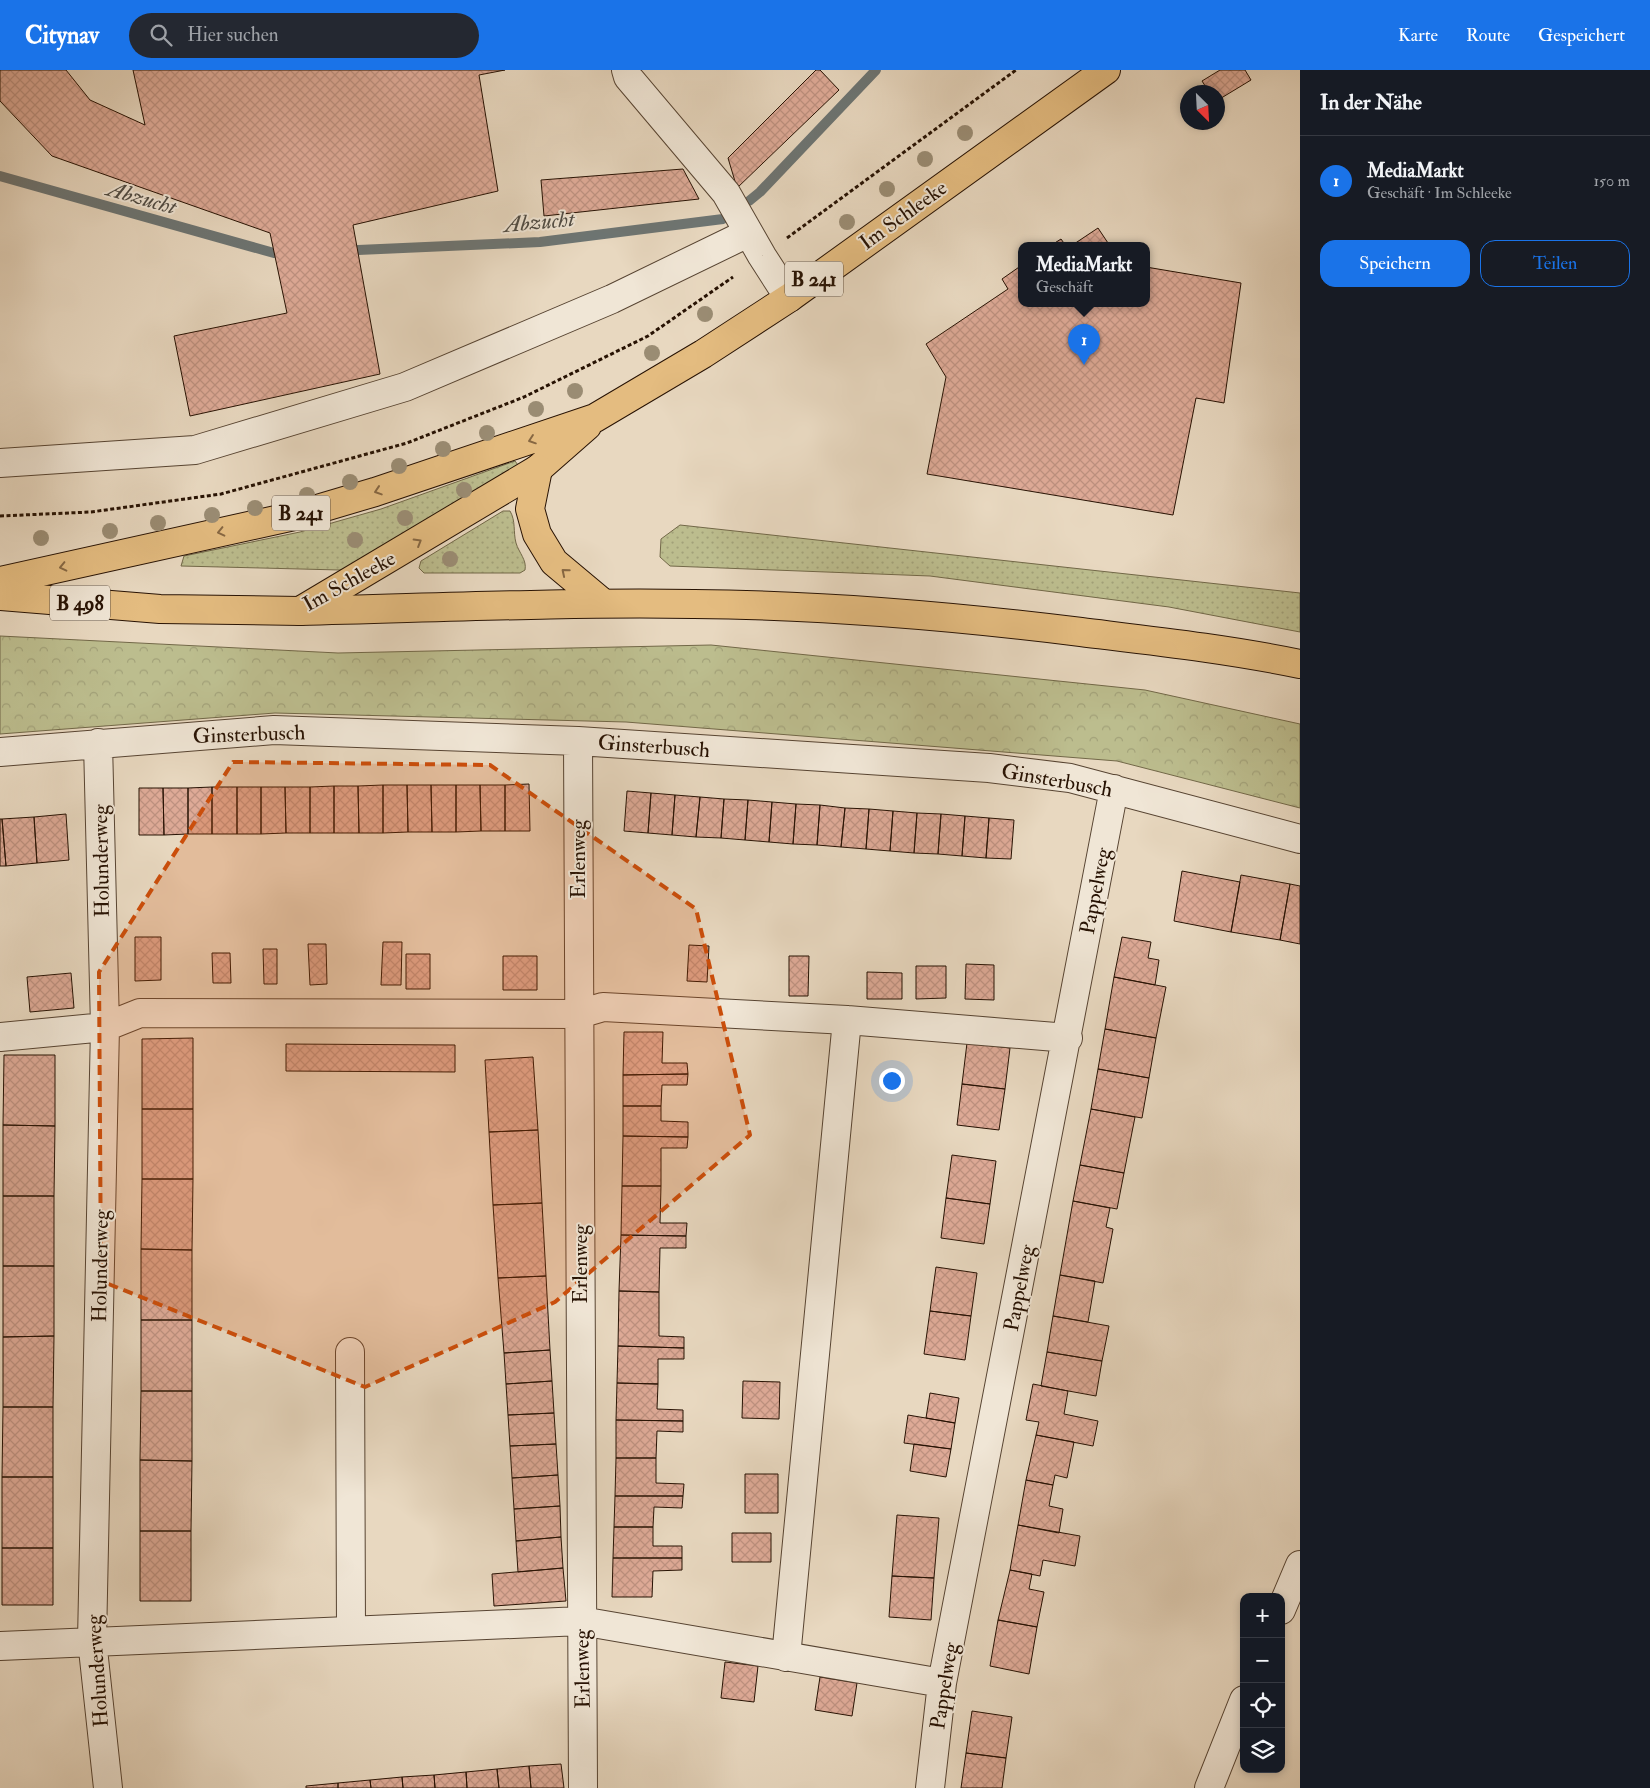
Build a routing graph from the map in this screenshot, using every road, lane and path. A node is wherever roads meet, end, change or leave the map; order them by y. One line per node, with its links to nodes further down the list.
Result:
1 (626, 70): 3 (street)
2 (1106, 70): 4 (main road, Im Schleeke / B 241)
3 (748, 233): 4 (street); 6 (street)
4 (789, 298): 5 (main road, Im Schleeke / B 241)
5 (595, 418): 7 (main road, Im Schleeke / B 241); 8 (main road, Im Schleeke / B 241, one-way to 8)
6 (0, 463)
7 (538, 469): 10 (main road, one-way to 7); 11 (main road, Im Schleeke / B 241, one-way to 7)
8 (0, 581)
9 (0, 596): 11 (main road, Im Schleeke / B 498)
10 (603, 603): 11 (main road); 12 (main road)
11 (300, 611)
12 (1300, 664)
13 (578, 741): 14 (street, Ginsterbusch); 16 (street, Ginsterbusch); 18 (street, Erlenweg)
14 (98, 743): 15 (street, Ginsterbusch); 20 (street, Holunderweg)
15 (0, 752)
16 (1114, 790): 17 (street, Ginsterbusch); 22 (street, Pappelweg)
17 (1300, 839)
18 (579, 1014): 19 (street); 20 (street); 26 (street, Erlenweg)
19 (847, 1020): 22 (street); 30 (street)
20 (105, 1027): 21 (street); 28 (street, Holunderweg)
21 (0, 1037)
22 (1068, 1038): 31 (street, Pappelweg)
23 (350, 1352): 27 (street)
24 (1300, 1564): 25 (street)
25 (1285, 1600)
26 (581, 1621): 27 (street); 30 (street); 34 (street, Erlenweg)
27 (351, 1630): 28 (street)
28 (92, 1640): 29 (street); 33 (street, Holunderweg)
29 (0, 1646)
30 (786, 1657): 31 (street)
31 (942, 1683): 35 (street, Pappelweg)
32 (1240, 1710): 36 (street)
33 (108, 1788)
34 (583, 1788)
35 (930, 1788)
36 (1208, 1788)

